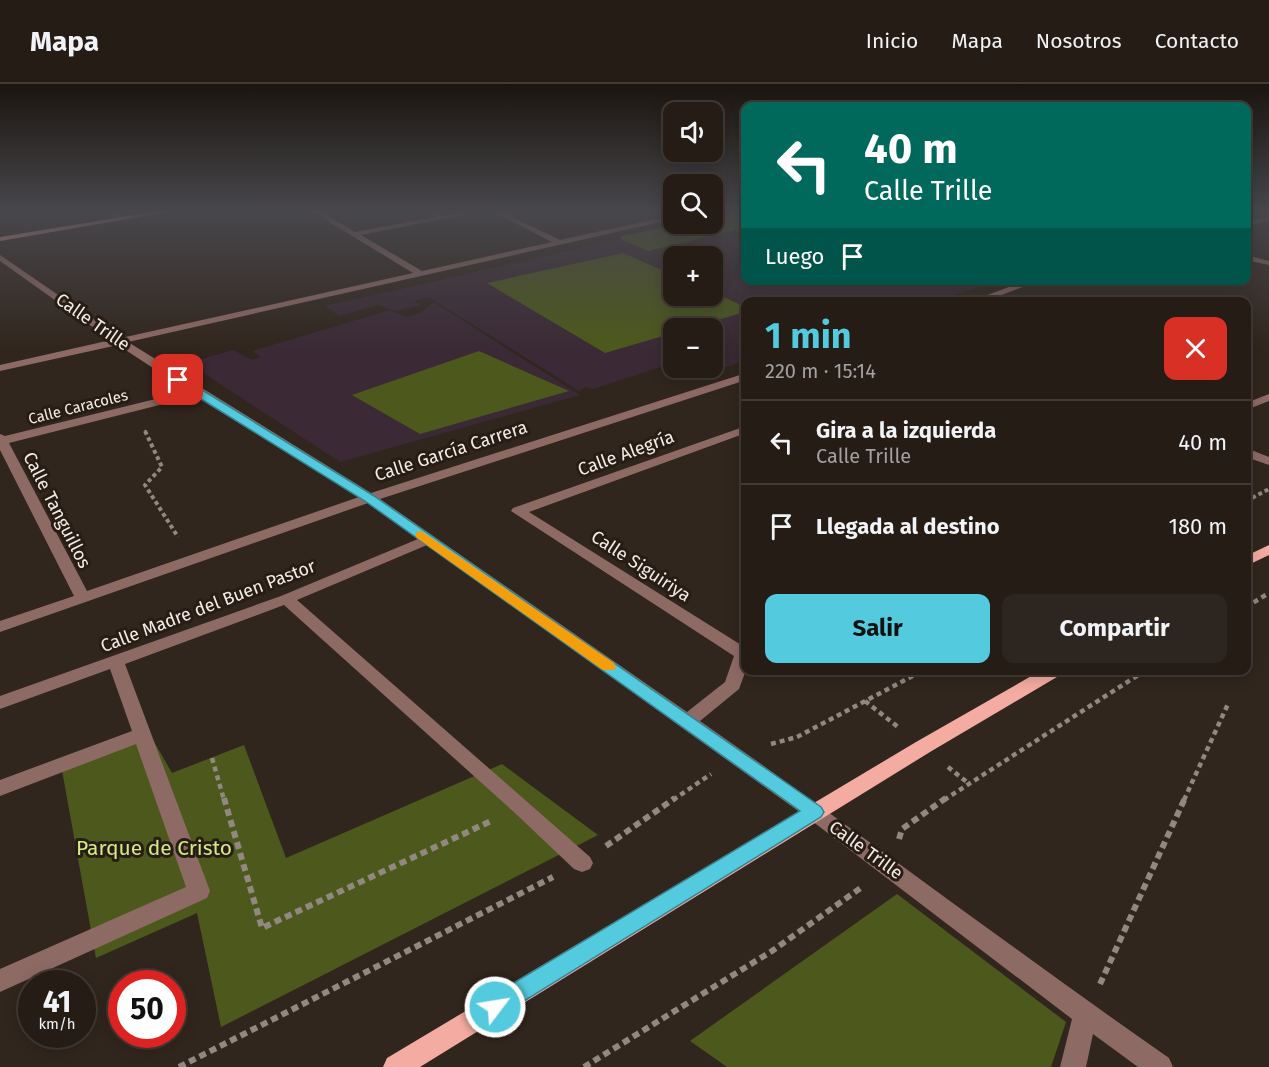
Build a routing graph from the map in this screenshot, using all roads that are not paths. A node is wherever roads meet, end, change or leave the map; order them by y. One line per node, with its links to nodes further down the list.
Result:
1 (1, 258): 9 (street, Calle Trille)
2 (394, 258): 6 (street)
3 (493, 258): 6 (street)
4 (1251, 258): 5 (street)
5 (1269, 263)
6 (421, 274): 9 (street)
7 (1022, 285): 8 (street)
8 (988, 297)
9 (120, 341): 10 (street); 12 (street, Calle Trille)
10 (0, 368)
11 (741, 378): 19 (street, Calle García Carrera)
12 (197, 392): 16 (street, Calle Caracoles); 19 (street, Calle Trille)
13 (1269, 397): 14 (street)
14 (1251, 405)
15 (741, 431): 20 (street, Calle Alegría)
16 (1, 440): 24 (street, Calle Tanguillos)
17 (1251, 454): 18 (street)
18 (1269, 461)
19 (370, 498): 21 (street, Calle Trille); 24 (street, Calle García Carrera)
20 (518, 511): 27 (street, Calle Siguiriya)
21 (428, 540): 25 (street, Calle Madre del Buen Pastor); 32 (street, Calle Trille)
22 (1269, 549): 23 (main road)
23 (1251, 559)
24 (83, 599): 26 (street, Calle García Carrera)
25 (286, 599): 29 (street, Calle Madre del Buen Pastor); 36 (street)
26 (0, 627)
27 (741, 651)
28 (741, 661): 32 (street)
29 (116, 662): 31 (street, Calle Madre del Buen Pastor); 33 (street)
30 (1048, 675): 35 (main road)
31 (0, 703)
32 (687, 722): 35 (street, Calle Trille)
33 (143, 734): 34 (street); 37 (street)
34 (0, 788)
35 (815, 812): 38 (street, Calle Trille); 39 (main road)
36 (582, 863)
37 (0, 981)
38 (1085, 1014): 40 (street); 41 (street, Calle Trille)
39 (396, 1067)
40 (1073, 1067)
41 (1160, 1067)

